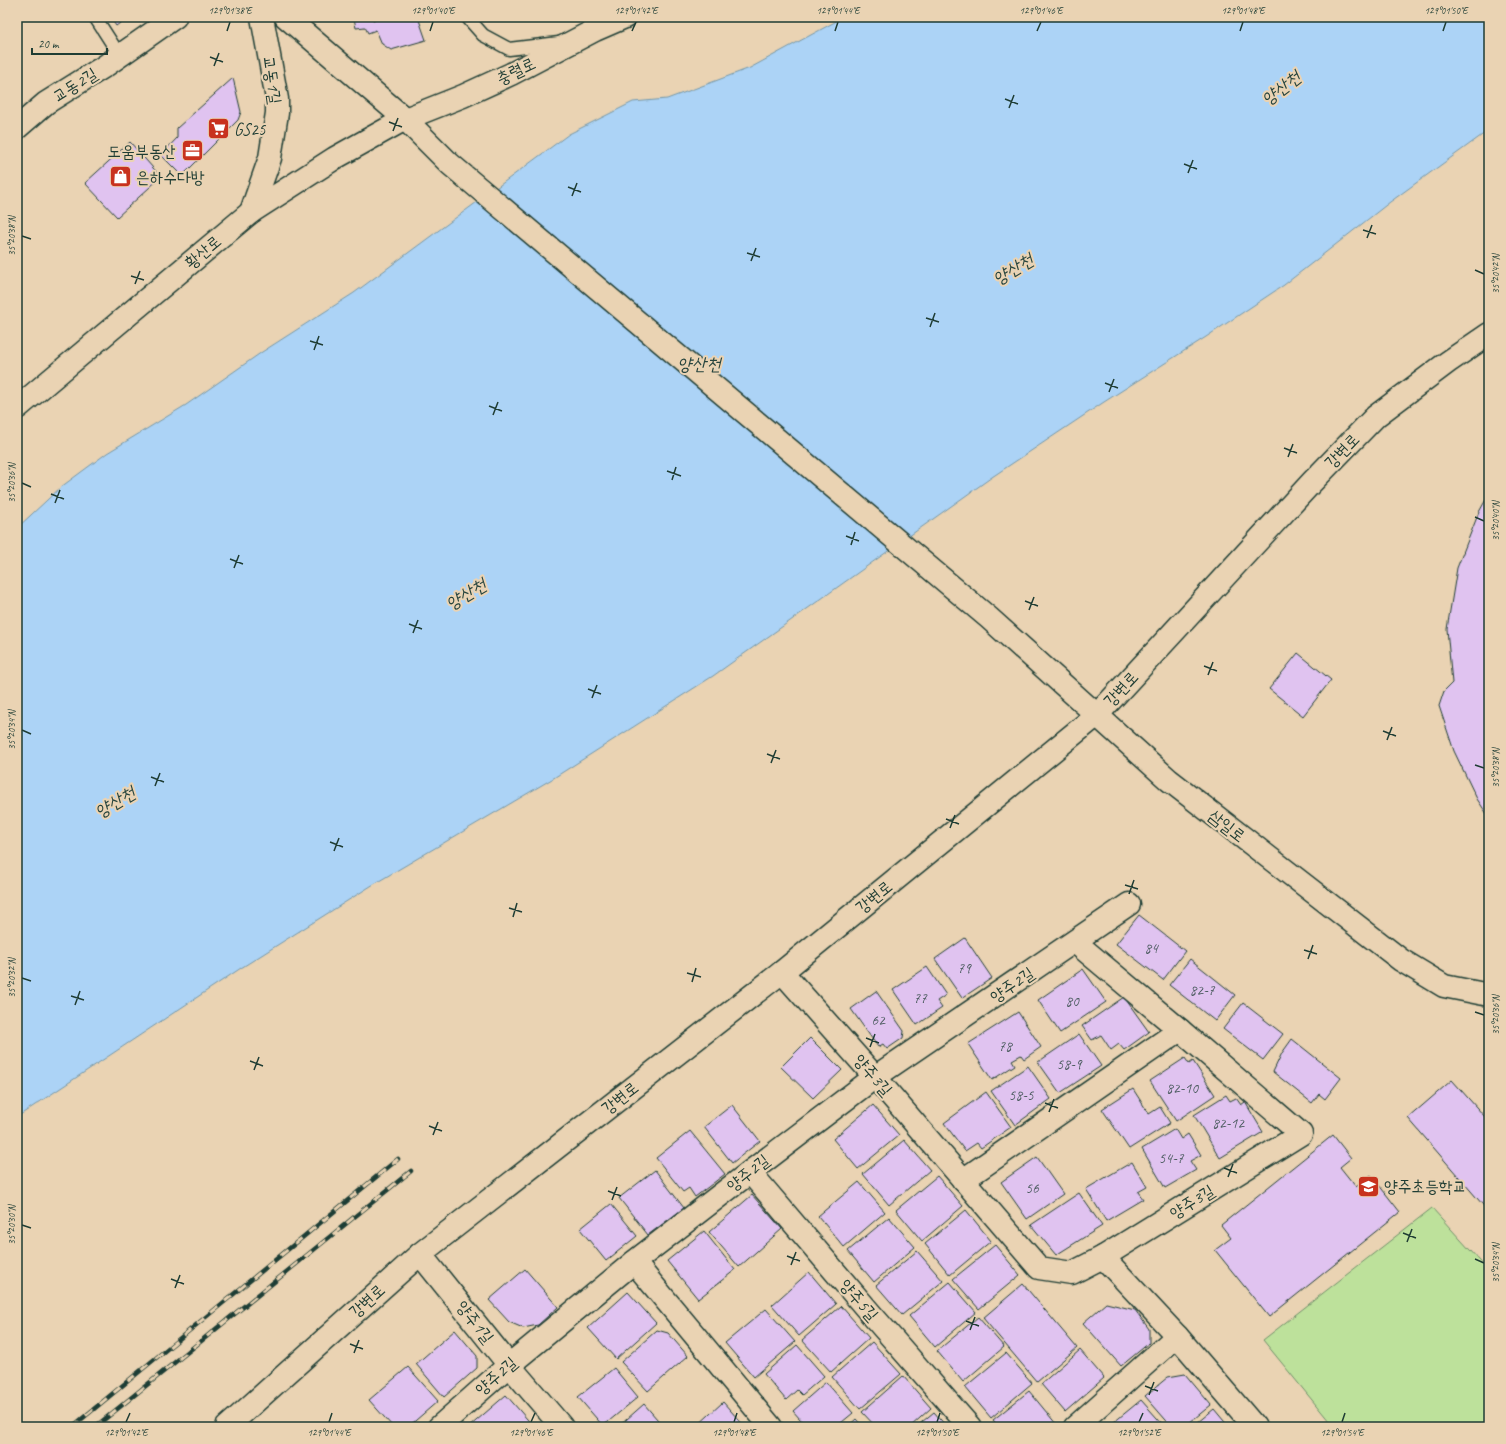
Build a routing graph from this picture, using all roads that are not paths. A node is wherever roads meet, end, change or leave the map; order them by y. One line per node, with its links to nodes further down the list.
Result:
1 (95, 17): 8 (lane)
2 (175, 17): 8 (street, 교동2길)
3 (262, 17): 11 (street, 교동1길)
4 (286, 17): 9 (street)
5 (467, 17): 7 (lane)
6 (625, 17): 7 (street, 충렬로)
7 (576, 41): 9 (street, 충렬로)
8 (120, 56): 10 (street, 교동2길)
9 (405, 120): 11 (street, 황산로); 14 (street, 삼일로)
10 (19, 122)
11 (251, 212): 13 (street, 황산로)
12 (1489, 334): 14 (street, 강변로)
13 (17, 408)
14 (1097, 715): 17 (street, 강변로); 18 (street, 삼일로)
15 (1129, 904): 16 (street, 양주2길)
16 (1075, 942): 19 (street); 20 (street, 양주2길)
17 (782, 972): 20 (street, 양주3길); 23 (street, 강변로)
18 (1489, 995)
19 (1180, 1030): 22 (street); 24 (street, 양주3길)
20 (875, 1078): 21 (street, 양주2길); 22 (street, 양주3길)
21 (750, 1172): 25 (street, 양주2길); 32 (street, 양주5길)
22 (963, 1180): 24 (street, 양주3길)
23 (420, 1254): 27 (street, 양주1길); 28 (street, 강변로)
24 (1103, 1257): 26 (street)
25 (634, 1262): 27 (street, 양주2길); 31 (street)
26 (1177, 1336): 33 (street); 34 (street)
27 (509, 1365): 29 (street, 양주2길); 30 (street, 양주1길)
28 (227, 1427)
29 (439, 1427)
30 (562, 1427)
31 (771, 1427)
32 (970, 1427)
33 (1075, 1427)
34 (1255, 1427)

